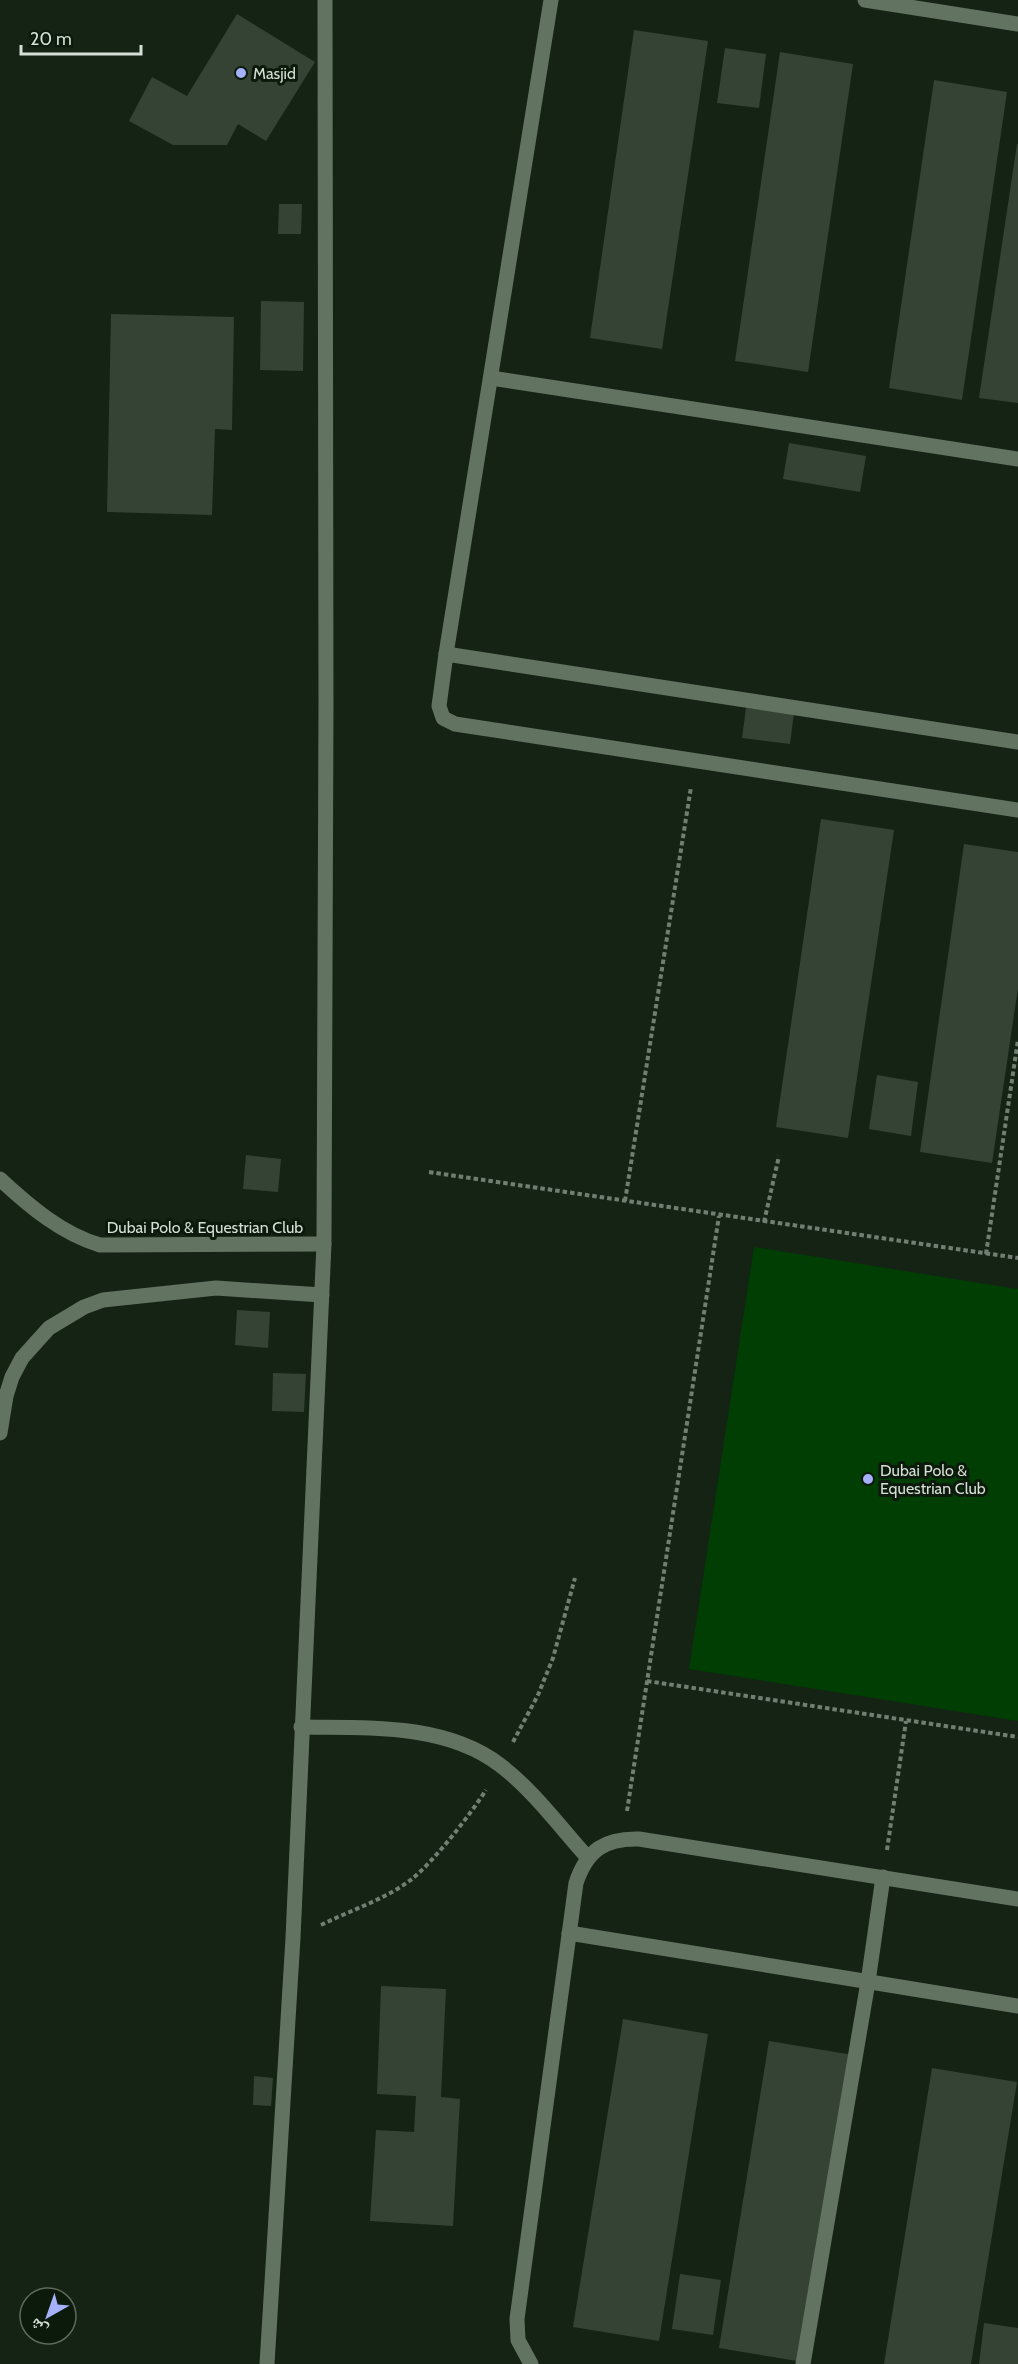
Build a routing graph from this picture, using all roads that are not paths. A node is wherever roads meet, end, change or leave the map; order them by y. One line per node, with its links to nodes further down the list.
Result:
1 (325, 0): 11 (lane)
2 (551, 0): 5 (lane)
3 (865, 0): 4 (lane)
4 (1018, 24)
5 (491, 378): 6 (lane); 7 (lane)
6 (1018, 459)
7 (446, 654): 8 (lane); 9 (lane)
8 (1018, 742)
9 (1018, 810)
10 (0, 1179): 11 (lane, Dubai Polo & Equestrian Club)
11 (324, 1244): 12 (lane)
12 (322, 1295): 13 (lane); 14 (lane)
13 (0, 1432)
14 (301, 1727): 15 (lane); 21 (lane)
15 (588, 1858): 16 (lane); 18 (lane)
16 (883, 1877): 17 (lane); 19 (lane)
17 (1018, 1899)
18 (569, 1933): 19 (lane); 22 (lane)
19 (868, 1982): 20 (lane); 23 (lane)
20 (1018, 2006)
21 (267, 2364)
22 (531, 2364)
23 (803, 2364)

